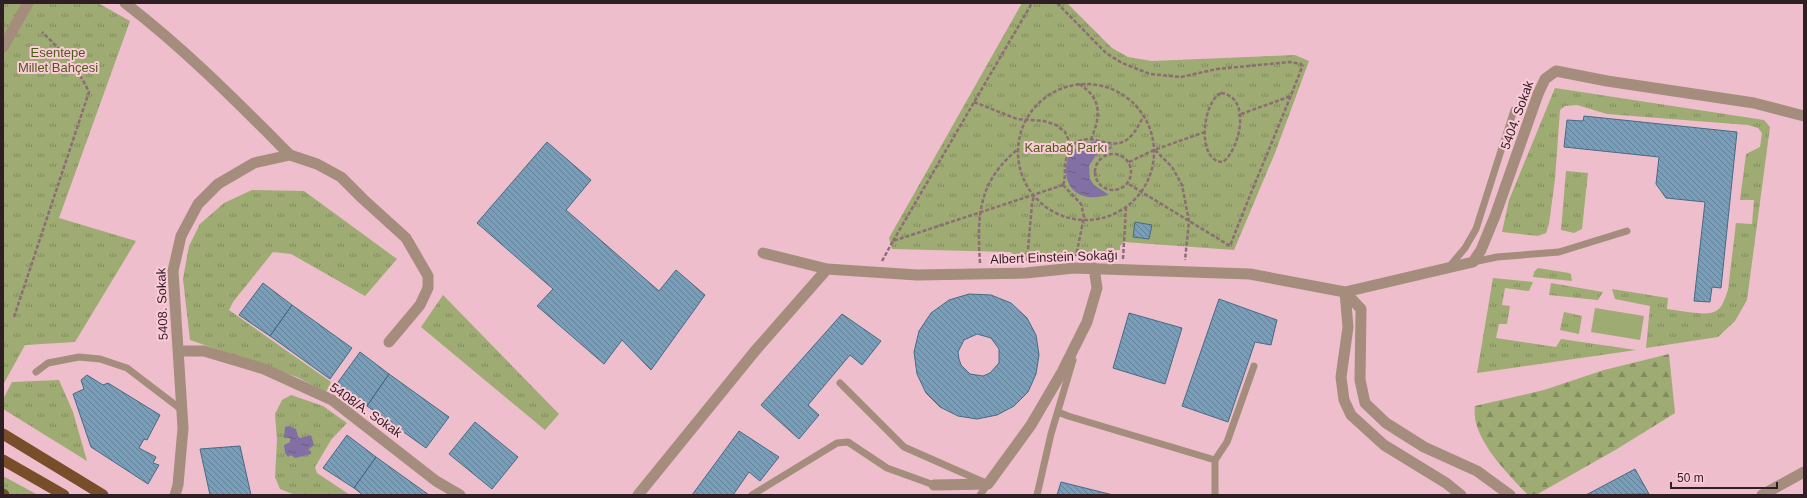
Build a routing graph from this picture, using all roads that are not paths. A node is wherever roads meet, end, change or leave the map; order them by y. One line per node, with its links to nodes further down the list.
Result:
1 (28, 3): 3 (street)
2 (125, 3): 6 (street)
3 (3, 47)
4 (1514, 110): 10 (lane)
5 (1804, 116): 9 (street, 5404. Sokak)
6 (290, 155): 15 (street); 16 (street, 5408. Sokak)
7 (1627, 231): 9 (lane)
8 (763, 253): 12 (street, Albert Einstein Sokağı)
9 (1473, 262): 10 (street)
10 (1448, 267): 13 (street)
11 (1094, 268): 12 (street, Albert Einstein Sokağı); 13 (street, Albert Einstein Sokağı); 14 (street)
12 (826, 269): 32 (street)
13 (1345, 292): 37 (street); 38 (street)
14 (1087, 322): 21 (lane); 26 (street)
15 (389, 342)
16 (178, 351): 20 (street, 5408. Sokak); 31 (street, 5408/A. Sokak)
17 (1254, 366): 24 (lane)
18 (36, 372): 20 (lane)
19 (840, 383): 26 (lane)
20 (182, 410): 30 (street, 5408. Sokak)
21 (1058, 412): 24 (lane); 35 (lane)
22 (3, 434): 29 (highway)
23 (3, 460): 28 (highway)
24 (1215, 460): 36 (lane)
25 (1804, 472): 39 (street)
26 (988, 484): 27 (street); 34 (lane)
27 (934, 485): 33 (lane)
28 (64, 495)
29 (103, 495)
30 (175, 495)
31 (460, 495)
32 (638, 495)
33 (752, 495)
34 (980, 495)
35 (1037, 495)
36 (1214, 495)
37 (1461, 495)
38 (1510, 495)
39 (1762, 495)

